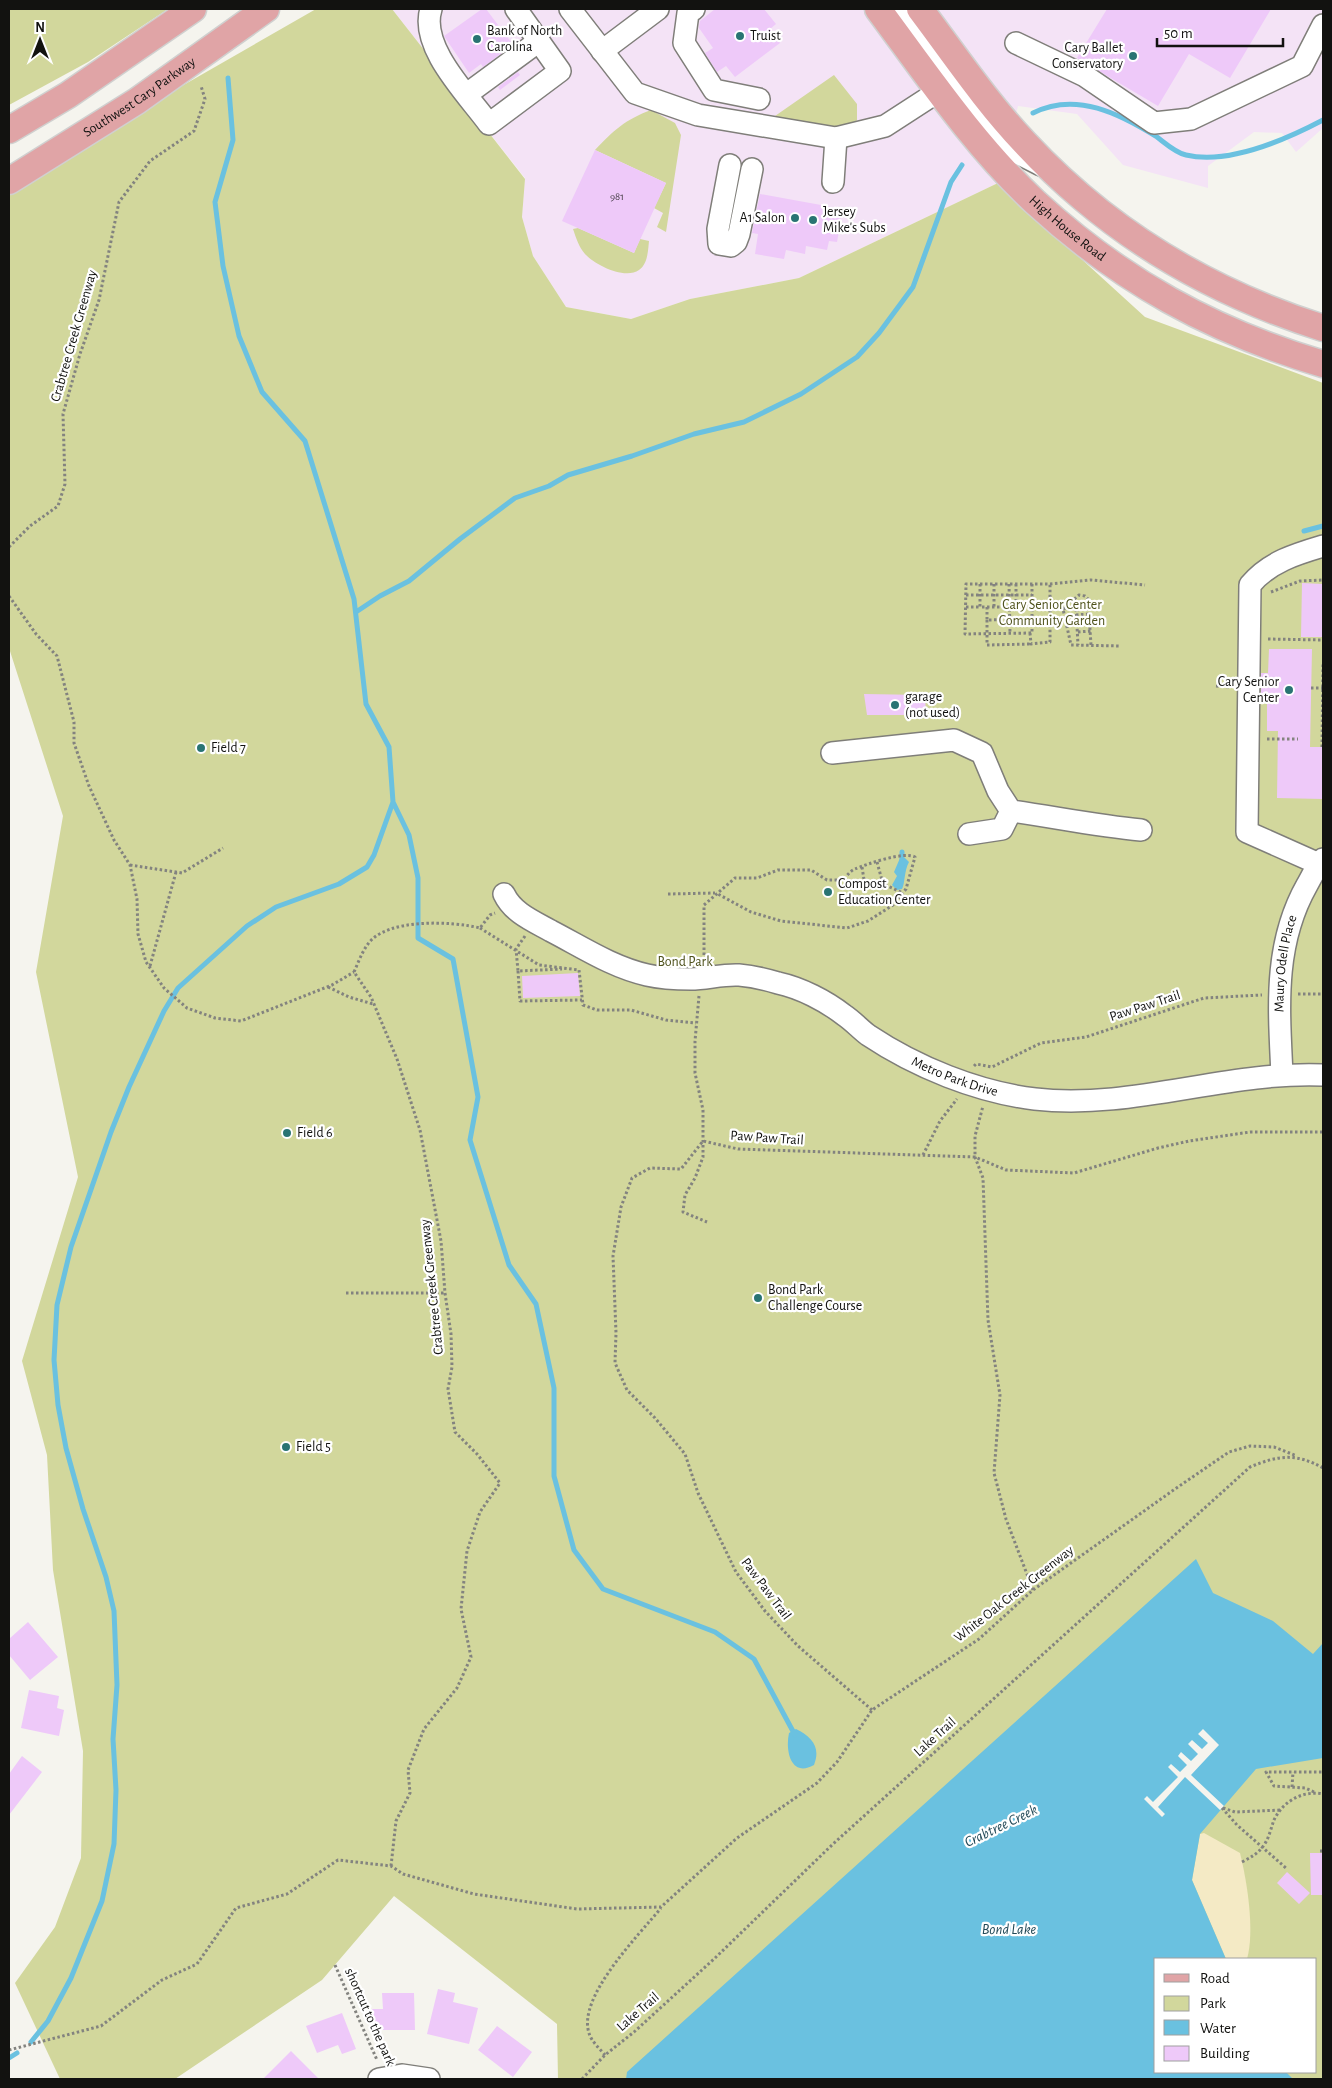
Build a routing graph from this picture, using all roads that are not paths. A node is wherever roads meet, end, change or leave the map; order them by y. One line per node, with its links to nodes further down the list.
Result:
1 (194, 9): 19 (main road)
2 (266, 9): 24 (main road, Southwest Cary Parkway)
3 (431, 9): 17 (street)
4 (516, 9): 12 (street)
5 (570, 9): 14 (street)
6 (658, 9): 14 (street)
7 (694, 9): 18 (street)
8 (878, 9): 16 (main road, High House Road)
9 (894, 9): 15 (street)
10 (920, 9): 15 (main road)
11 (1323, 25): 13 (street)
12 (539, 42): 17 (street); 17 (street)
13 (1016, 43)
14 (602, 51): 20 (street)
15 (969, 75): 23 (main road)
16 (939, 90): 20 (street); 23 (street); 27 (main road, High House Road)
17 (466, 94)
18 (758, 99)
19 (9, 130)
20 (836, 138): 25 (street)
21 (730, 165): 22 (street)
22 (758, 170)
23 (1052, 171): 26 (main road)
24 (9, 181)
25 (833, 182)
26 (1323, 328)
27 (1323, 364)
28 (1323, 546): 33 (street)
29 (832, 752): 30 (street)
30 (1010, 811): 31 (street); 32 (street)
31 (1141, 830)
32 (969, 834)
33 (1321, 862): 35 (street, Maury Odell Place)
34 (507, 900): 35 (street, Metro Park Drive)
35 (1282, 1075): 36 (street, Metro Park Drive)
36 (1323, 1075)
37 (382, 2078): 38 (street)
38 (429, 2079)

